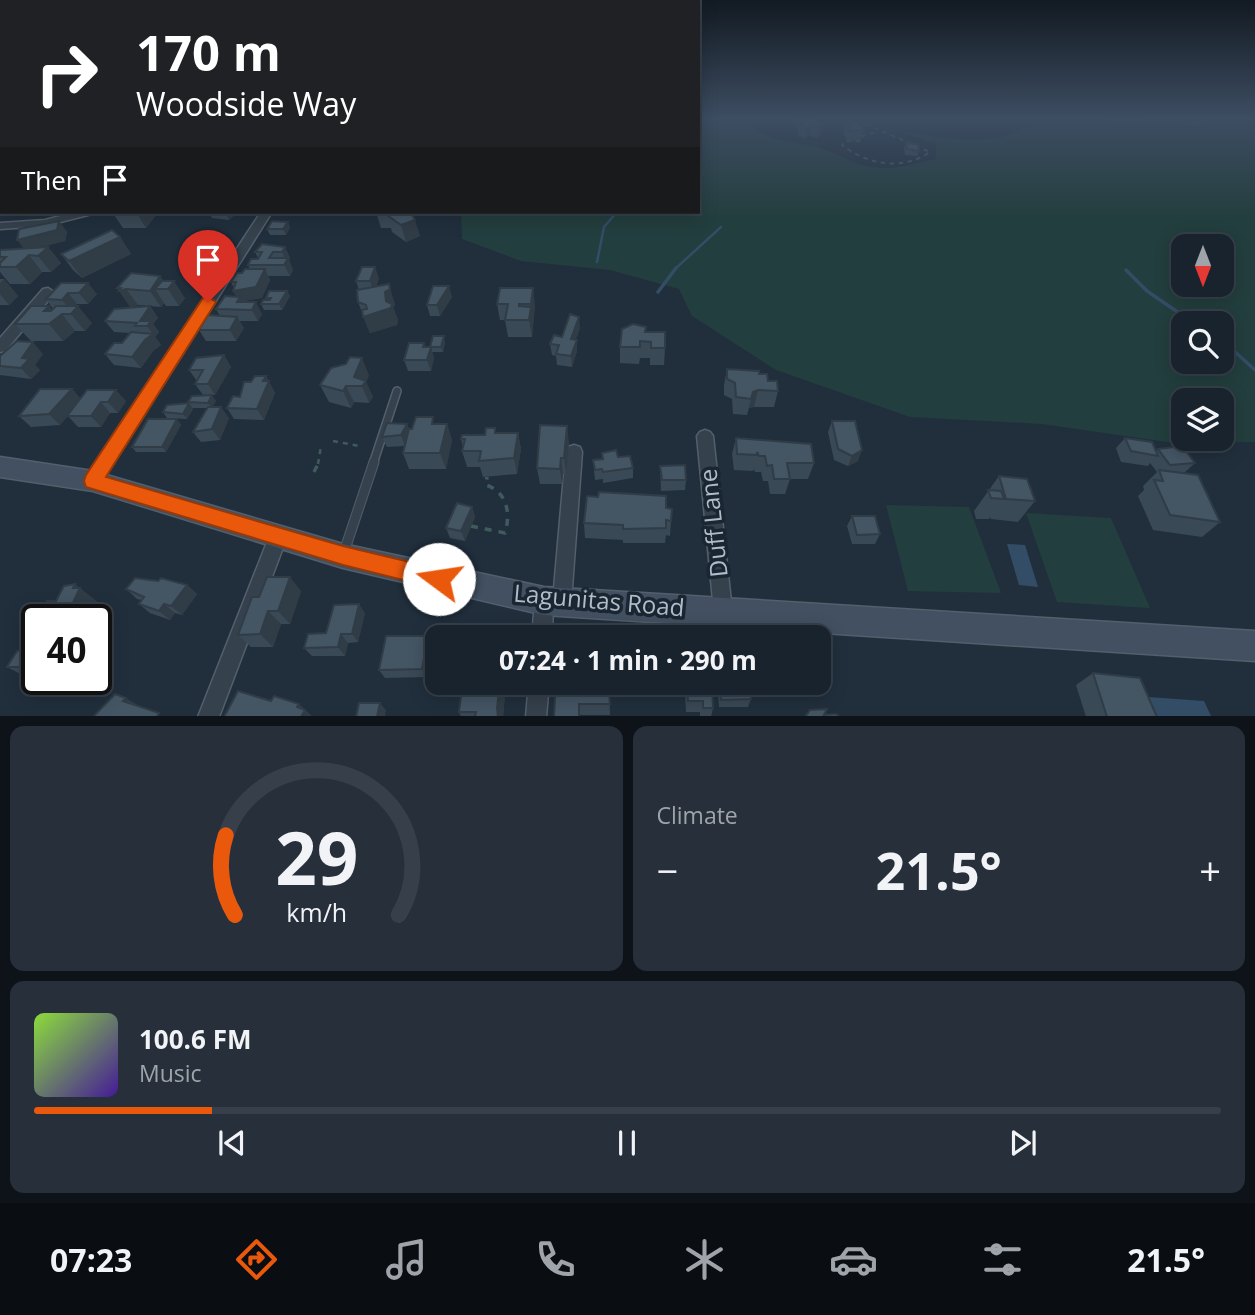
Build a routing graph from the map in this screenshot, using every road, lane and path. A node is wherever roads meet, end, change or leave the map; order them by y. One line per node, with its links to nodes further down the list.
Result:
1 (857, 152): 2 (path)
2 (929, 152)
3 (80, 214): 5 (street)
4 (265, 214): 17 (street)
5 (0, 226)
6 (48, 292): 7 (street)
7 (0, 347)
8 (397, 391): 20 (lane)
9 (705, 436): 22 (street, Duff Lane)
10 (333, 441): 12 (path)
11 (321, 446): 15 (path)
12 (359, 446)
13 (574, 452): 21 (street)
14 (0, 467): 17 (street, Lagunitas Road)
15 (314, 472)
16 (487, 477): 18 (path)
17 (93, 481): 19 (street, Lagunitas Road)
18 (471, 526)
19 (278, 537): 20 (street, Lagunitas Road); 26 (street)
20 (343, 556): 21 (street, Lagunitas Road)
21 (553, 601): 22 (street, Lagunitas Road); 23 (street)
22 (723, 611): 24 (street, Lagunitas Road)
23 (546, 625)
24 (1255, 646)
25 (538, 695): 27 (street)
26 (208, 716)
27 (537, 716)

